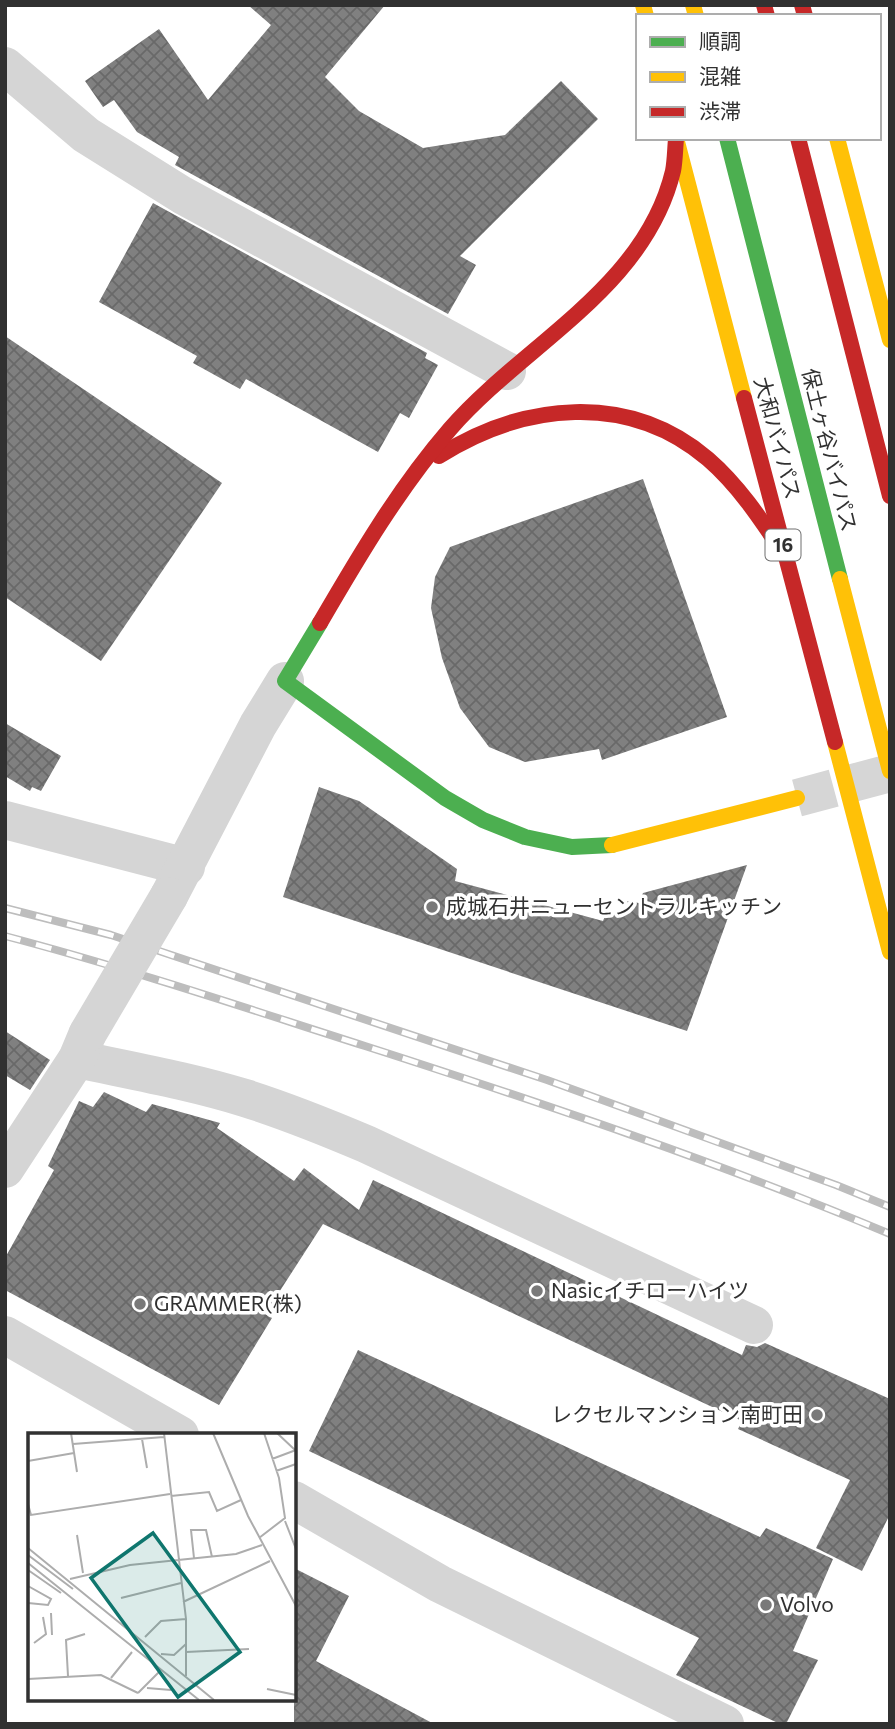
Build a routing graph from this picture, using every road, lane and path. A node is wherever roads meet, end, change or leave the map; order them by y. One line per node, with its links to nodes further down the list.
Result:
1 (5, 66): 8 (street)
2 (676, 140): 8 (main road)
3 (676, 140): 11 (main road, 大和バイパス / 16)
4 (728, 140): 13 (main road, 保土ヶ谷バイパス / 16)
5 (799, 140): 10 (main road)
6 (838, 140): 7 (main road)
7 (890, 340)
8 (507, 371): 9 (main road)
9 (421, 469): 11 (main road); 12 (main road)
10 (890, 496)
11 (787, 559): 17 (main road, 大和バイパス / 16)
12 (285, 681): 14 (main road); 16 (street)
13 (890, 771)
14 (797, 798)
15 (5, 820): 16 (street)
16 (178, 881): 18 (street, bridge)
17 (890, 952)
18 (82, 1046): 19 (street); 20 (street)
19 (5, 1169)
20 (754, 1325)
21 (5, 1335): 22 (street)
22 (176, 1433)
23 (296, 1501): 24 (street)
24 (725, 1724)

